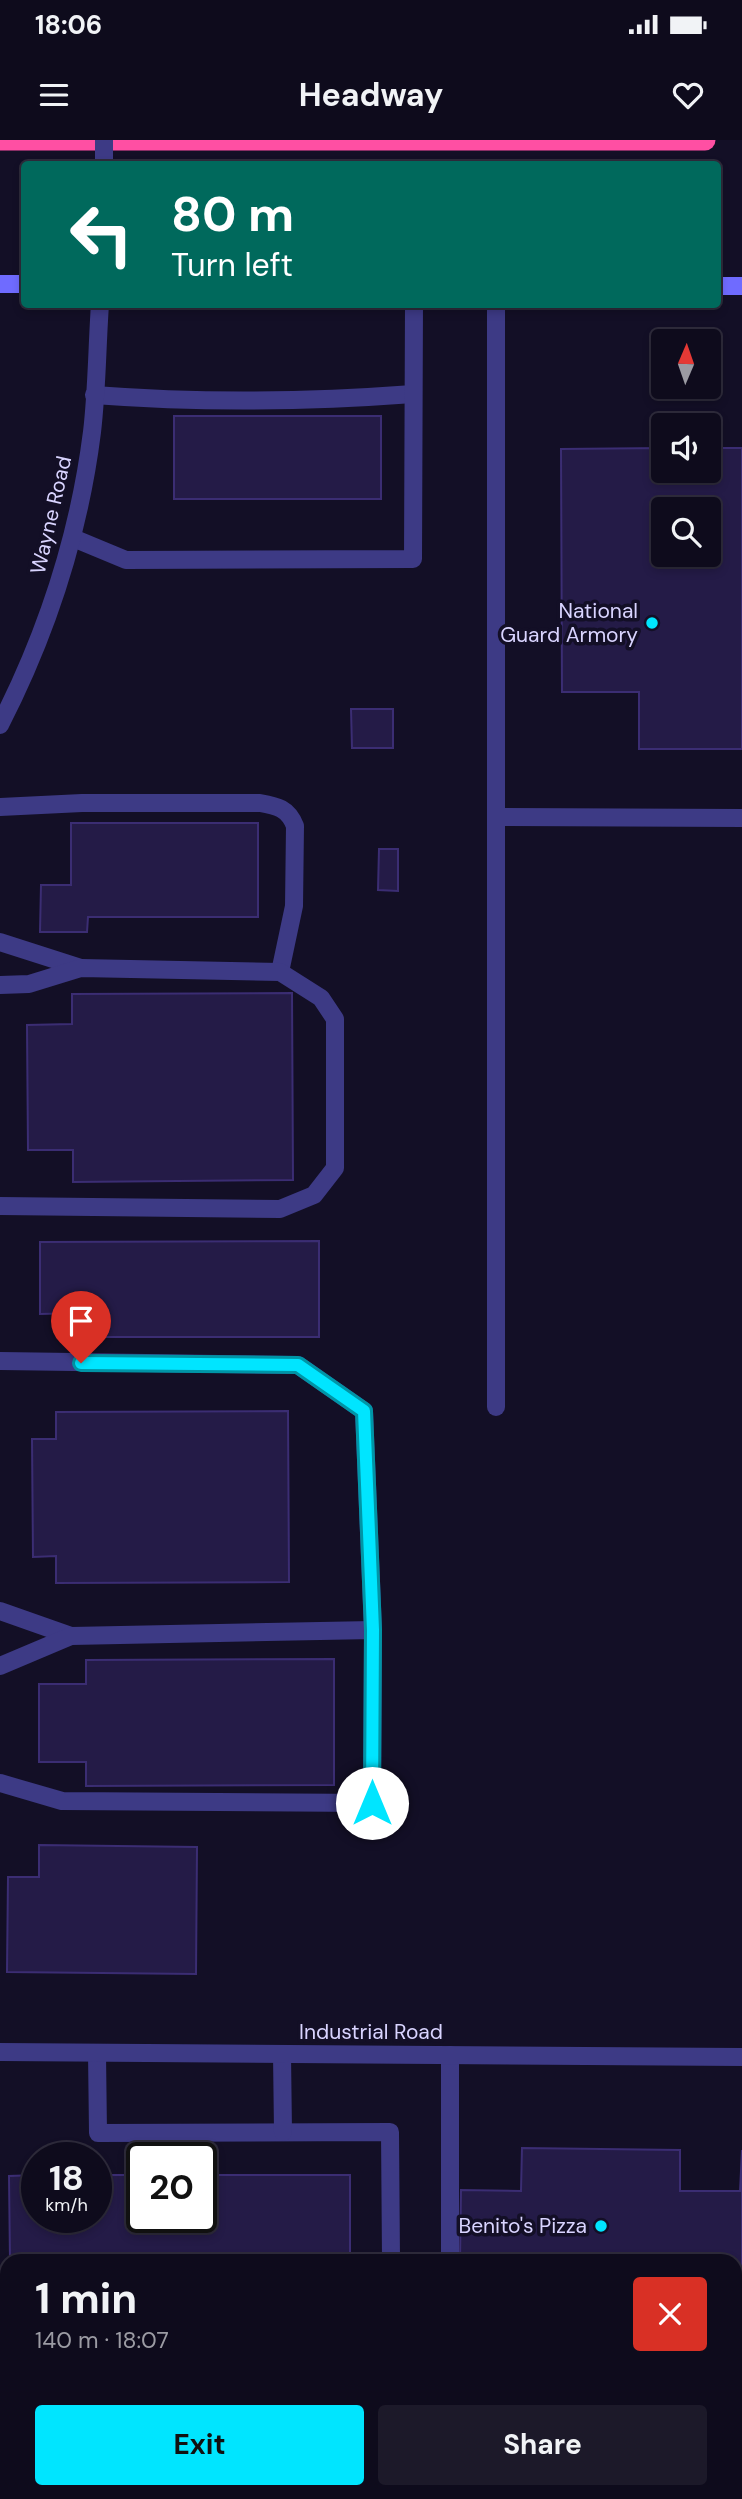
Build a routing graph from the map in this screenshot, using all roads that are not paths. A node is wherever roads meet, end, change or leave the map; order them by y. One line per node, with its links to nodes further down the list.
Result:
1 (0, 140): 3 (highway)
2 (104, 140): 4 (street, bridge)
3 (705, 140)
4 (104, 161)
5 (0, 284): 6 (main road)
6 (21, 284)
7 (721, 286): 8 (main road)
8 (742, 286)
9 (100, 308): 13 (street, Wayne Road)
10 (414, 308): 12 (street)
11 (496, 308): 17 (street)
12 (413, 394): 13 (street); 14 (street)
13 (94, 395): 14 (street, Wayne Road)
14 (73, 538): 15 (street, Wayne Road)
15 (0, 725)
16 (0, 807): 21 (street)
17 (496, 817): 18 (street); 25 (street)
18 (742, 818)
19 (0, 942): 20 (street)
20 (81, 968): 21 (street); 22 (street)
21 (280, 972): 23 (street)
22 (0, 985)
23 (0, 1206)
24 (0, 1361): 27 (street)
25 (496, 1407)
26 (0, 1611): 28 (street)
27 (373, 1630): 28 (street); 30 (street)
28 (71, 1636): 29 (street)
29 (0, 1666)
30 (0, 1783)
31 (0, 2052): 32 (street, Industrial Road)
32 (97, 2053): 33 (street, Industrial Road); 36 (street)
33 (282, 2054): 34 (street, Industrial Road); 36 (street)
34 (450, 2055): 35 (street, Industrial Road); 38 (street)
35 (742, 2057)
36 (283, 2132): 37 (street)
37 (391, 2254)
38 (450, 2254)

